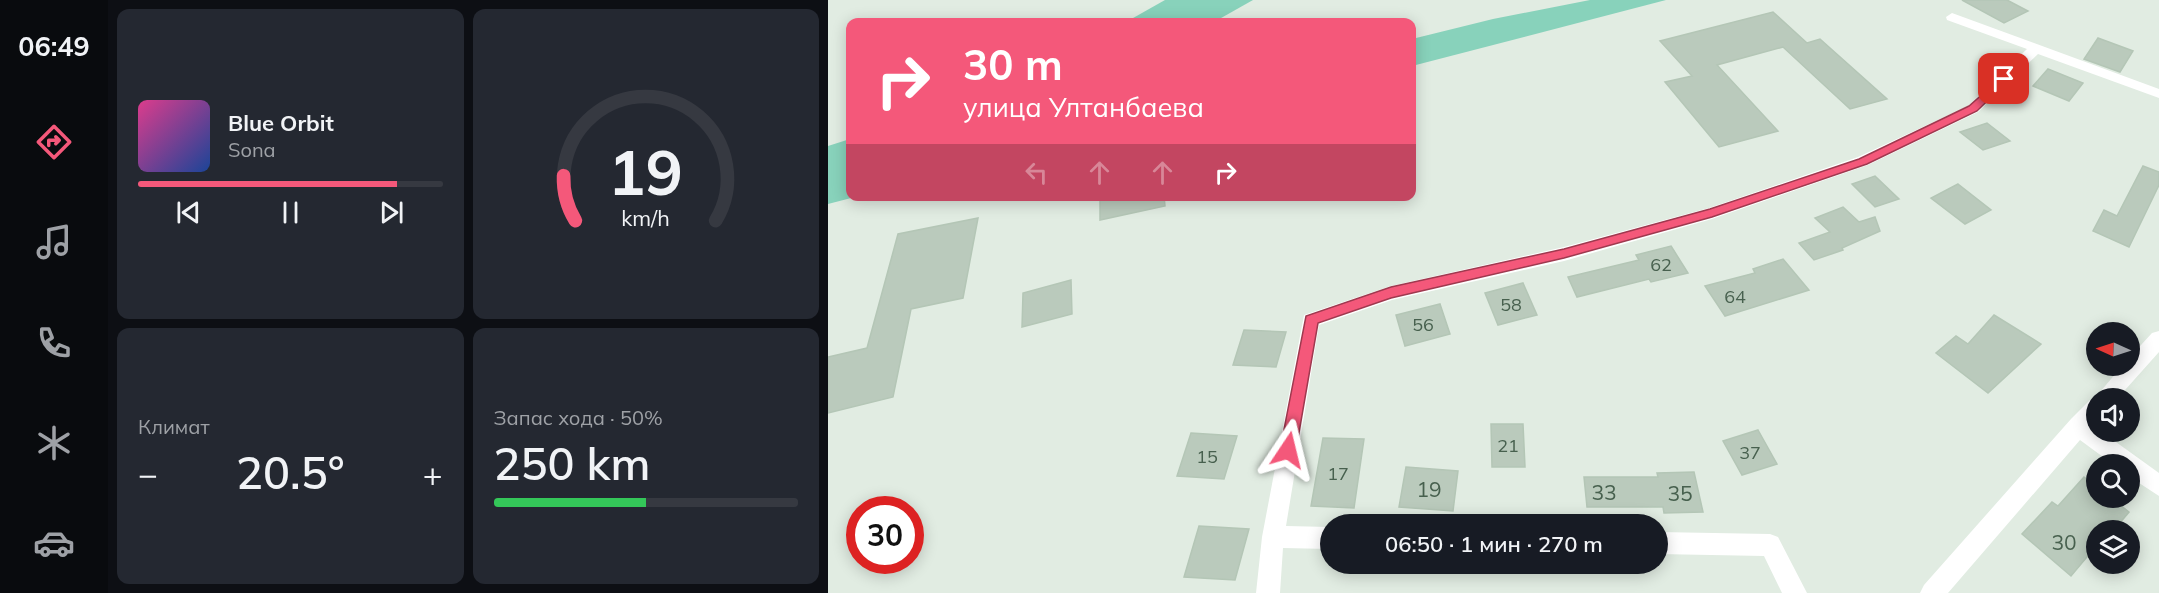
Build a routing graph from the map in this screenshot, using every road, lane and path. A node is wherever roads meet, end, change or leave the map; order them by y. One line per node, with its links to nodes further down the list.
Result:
1 (1952, 17): 2 (street)
2 (2036, 48): 3 (street); 9 (street)
3 (2159, 94)
4 (2159, 339): 5 (street)
5 (2114, 388)
6 (2086, 418): 7 (street)
7 (2079, 426): 8 (street); 14 (street)
8 (2159, 486)
9 (1273, 537): 10 (street); 12 (street)
10 (1320, 538)
11 (1668, 543): 13 (street)
12 (1268, 593)
13 (1795, 593)
14 (1932, 593)

